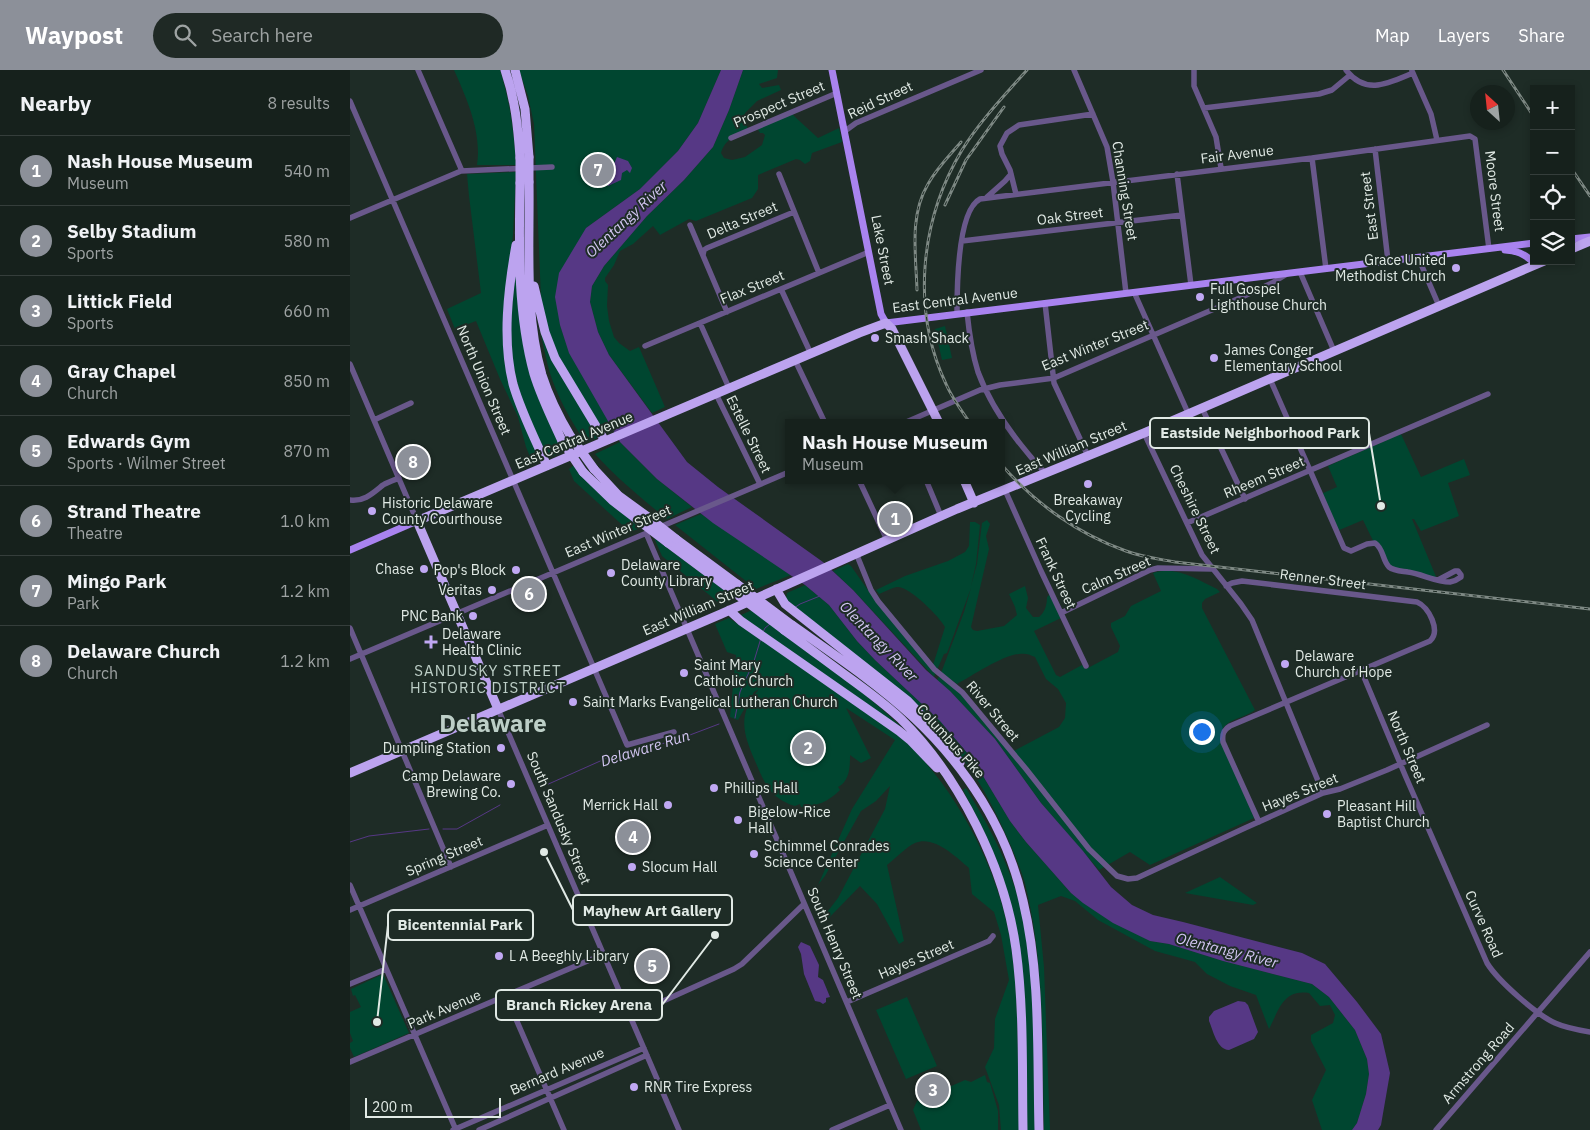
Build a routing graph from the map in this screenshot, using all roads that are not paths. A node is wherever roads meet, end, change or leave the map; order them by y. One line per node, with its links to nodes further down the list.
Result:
1 (418, 70): 23 (street)
2 (505, 70): 19 (highway)
3 (515, 70): 19 (highway)
4 (832, 70): 10 (main road, Lake Street)
5 (981, 70): 14 (street, Reid Street)
6 (1074, 70): 13 (street, Channing Street)
7 (1194, 70): 12 (street)
8 (1412, 71): 9 (street); 17 (street)
9 (1348, 73): 12 (street)
10 (837, 93): 14 (main road, Lake Street); 15 (street, Prospect Street)
11 (350, 101): 31 (street, North Union Street)
12 (1204, 108): 22 (street)
13 (1093, 114): 25 (street); 28 (street, Channing Street)
14 (844, 131): 45 (main road, Lake Street)
15 (731, 138)
16 (1474, 138): 17 (street, Fair Avenue); 44 (street, Moore Street)
17 (1437, 140): 18 (street, Fair Avenue)
18 (1374, 149): 20 (street, Fair Avenue); 50 (street, East Street)
19 (525, 157): 27 (highway, bridge)
20 (1312, 158): 22 (street, Fair Avenue); 52 (street)
21 (552, 167): 23 (street)
22 (1221, 168): 26 (street, Fair Avenue)
23 (462, 171): 31 (street)
24 (779, 174): 32 (street)
25 (1011, 174): 29 (street); 30 (street)
26 (1177, 174): 28 (street, Fair Avenue); 33 (street)
27 (524, 182): 37 (highway); 47 (highway)
28 (1113, 182): 29 (street, Fair Avenue); 35 (street, Channing Street)
29 (1016, 194): 30 (street, Fair Avenue)
30 (985, 198): 40 (street)
31 (393, 200): 34 (street); 97 (street, North Union Street)
32 (794, 212): 46 (street, Delta Street); 54 (street)
33 (1182, 214): 35 (street, Oak Street); 56 (street)
34 (350, 218)
35 (1118, 222): 40 (street, Oak Street); 58 (street, Channing Street)
36 (690, 225): 46 (street)
37 (519, 230): 89 (highway); 92 (highway)
38 (1590, 237): 39 (main road)
39 (1575, 239)
40 (962, 241): 63 (street)
41 (1590, 241): 43 (highway)
42 (1530, 244): 44 (main road, East Central Avenue)
43 (1575, 247)
44 (1489, 249): 48 (main road, East Central Avenue); 49 (main road)
45 (869, 252): 54 (street, Flax Street); 65 (main road, Lake Street)
46 (704, 255): 61 (street)
47 (529, 257): 89 (highway); 90 (highway)
48 (1418, 257): 50 (main road, East Central Avenue); 60 (street)
49 (1530, 258)
50 (1388, 261): 52 (main road, East Central Avenue)
51 (1535, 265): 60 (highway, East William Street)
52 (1326, 268): 53 (main road, East Central Avenue)
53 (1300, 272): 55 (main road, East Central Avenue); 68 (street)
54 (819, 273): 57 (street, Flax Street)
55 (1289, 273): 56 (main road, East Central Avenue); 66 (street, East Winter Street)
56 (1191, 285): 58 (main road, East Central Avenue)
57 (781, 289): 61 (street, Flax Street); 69 (street)
58 (1131, 292): 59 (main road, East Central Avenue); 66 (street, Channing Street)
59 (1045, 303): 62 (main road, East Central Avenue); 72 (street)
60 (1439, 306): 68 (highway, East William Street)
61 (726, 312): 64 (street, Flax Street)
62 (966, 312): 63 (main road, East Central Avenue); 75 (street)
63 (957, 314): 65 (main road, East Central Avenue)
64 (700, 323): 67 (street, Flax Street); 74 (street)
65 (886, 323): 69 (highway, East Central Avenue); 80 (highway, Lake Street)
66 (1153, 335): 72 (street, East Winter Street); 81 (street, Channing Street)
67 (645, 346)
68 (1334, 351): 73 (highway, East William Street)
69 (810, 354): 70 (highway, East Central Avenue)
70 (795, 360): 74 (highway, East Central Avenue); 82 (street)
71 (350, 364): 86 (street)
72 (1054, 378): 75 (street, East Winter Street); 91 (street)
73 (1270, 379): 79 (highway, East William Street); 93 (street)
74 (729, 388): 76 (highway, East Central Avenue)
75 (985, 388): 80 (street, East Winter Street); 85 (street)
76 (716, 394): 90 (highway, East Central Avenue); 98 (street, Estelle Street)
77 (1488, 394): 93 (street, Rheem Street)
78 (412, 403): 86 (street)
79 (1202, 408): 81 (highway, East William Street); 104 (street)
80 (933, 410): 83 (street, East Winter Street); 84 (highway, Lake Street)
81 (1188, 413): 88 (highway, East William Street)
82 (823, 419)
83 (913, 419)
84 (936, 419)
85 (1004, 419)
86 (374, 420): 96 (street)
87 (1005, 421): 95 (street)
88 (1144, 433): 91 (highway, East William Street); 109 (street, Cheshire Street)
89 (567, 439): 107 (highway, bridge); 107 (highway, bridge)
90 (605, 442): 92 (highway, East Central Avenue)
91 (1088, 456): 95 (highway, East William Street)
92 (547, 466): 97 (highway, East Central Avenue)
93 (1309, 471): 104 (street, Rheem Street); 116 (street)
94 (785, 474): 98 (street, East Winter Street)
95 (1046, 474): 102 (highway, East William Street)
96 (399, 478): 103 (street); 108 (street)
97 (513, 480): 108 (highway, East Central Avenue); 115 (street, North Union Street)
98 (760, 484): 110 (street, East Winter Street)
99 (861, 484): 111 (street)
100 (928, 484): 106 (street)
101 (966, 484): 105 (highway)
102 (1005, 490): 105 (highway, East William Street); 120 (street, Frank Street)
103 (350, 498)
104 (1245, 499): 109 (street, Rheem Street)
105 (974, 503): 106 (highway, East William Street)
106 (941, 516): 111 (highway, East William Street)
107 (644, 519): 124 (highway, bridge)
108 (417, 521): 112 (main road); 121 (highway)
109 (1187, 523): 114 (street, Cheshire Street)
110 (646, 533): 115 (street, East Winter Street); 123 (street, South Henry Street)
111 (887, 540): 113 (highway, East William Street)
112 (350, 550)
113 (856, 554): 118 (highway, East William Street); 144 (street, River Street)
114 (1212, 569): 117 (street); 120 (street, Calm Street)
115 (553, 573): 121 (street, East Winter Street); 128 (street, North Union Street)
116 (1438, 580)
117 (1226, 586): 129 (street, Renner Street); 130 (street)
118 (776, 589): 119 (highway, East William Street); 137 (highway)
119 (729, 610): 123 (highway, East William Street); 138 (highway)
120 (1061, 613): 127 (street, Frank Street)
121 (457, 614): 125 (street, East Winter Street); 131 (highway)
122 (350, 628): 125 (street)
123 (686, 628): 128 (highway, East William Street); 146 (street, South Henry Street)
124 (788, 628): 137 (highway, Columbus Pike); 138 (highway, Columbus Pike)
125 (361, 654): 126 (street, East Winter Street); 134 (street)
126 (350, 659)
127 (1086, 666)
128 (594, 668): 131 (highway, East William Street); 133 (street, North Union Street)
129 (1361, 670): 130 (street); 135 (street, North Street)
130 (1285, 703): 139 (street); 140 (street)
131 (498, 709): 134 (highway, East William Street); 141 (street, South Sandusky Street)
132 (1487, 726): 135 (street, Hayes Street)
133 (674, 732)
134 (402, 750): 136 (highway, East William Street); 143 (street)
135 (1400, 764): 139 (street, Hayes Street); 142 (street, North Street)
136 (350, 773)
137 (969, 778): 173 (highway, Columbus Pike)
138 (948, 779): 172 (highway, Columbus Pike)
139 (1323, 794): 140 (street, Hayes Street)
140 (1259, 822): 144 (street, Hayes Street)
141 (548, 826): 143 (street, Spring Street); 151 (street, South Sandusky Street)
142 (1430, 834): 156 (street, Curve Road)
143 (451, 867): 147 (street, Spring Street)
144 (1122, 878)
145 (350, 884): 147 (street)
146 (804, 904): 155 (street, South Henry Street); 157 (street)
147 (359, 906): 148 (street, Spring Street); 152 (street)
148 (350, 910)
149 (993, 936): 155 (street, Hayes Street)
150 (1590, 952): 156 (street, Armstrong Road)
151 (604, 954): 154 (street, Park Avenue); 157 (street, South Sandusky Street)
152 (386, 969): 153 (street); 159 (street)
153 (350, 984)
154 (506, 996): 159 (street, Park Avenue); 163 (street)
155 (847, 1002): 165 (street, South Henry Street)
156 (1538, 1012): 158 (street, Curve Road); 174 (street, Armstrong Road)
157 (630, 1016): 160 (street, South Sandusky Street)
158 (1590, 1032)
159 (414, 1035): 162 (street, Park Avenue); 166 (street)
160 (644, 1048): 161 (street, South Sandusky Street); 163 (street, Bernard Avenue)
161 (647, 1055): 164 (street, Bernard Avenue); 169 (street, South Sandusky Street)
162 (350, 1062)
163 (547, 1089): 164 (street); 166 (street, Bernard Avenue)
164 (551, 1098): 167 (street, Bernard Avenue); 168 (street)
165 (890, 1105): 170 (street); 171 (street, South Henry Street)
166 (454, 1130)
167 (479, 1130)
168 (564, 1130)
169 (679, 1130)
170 (832, 1130)
171 (901, 1130)
172 (1023, 1130)
173 (1039, 1130)
174 (1436, 1130)

